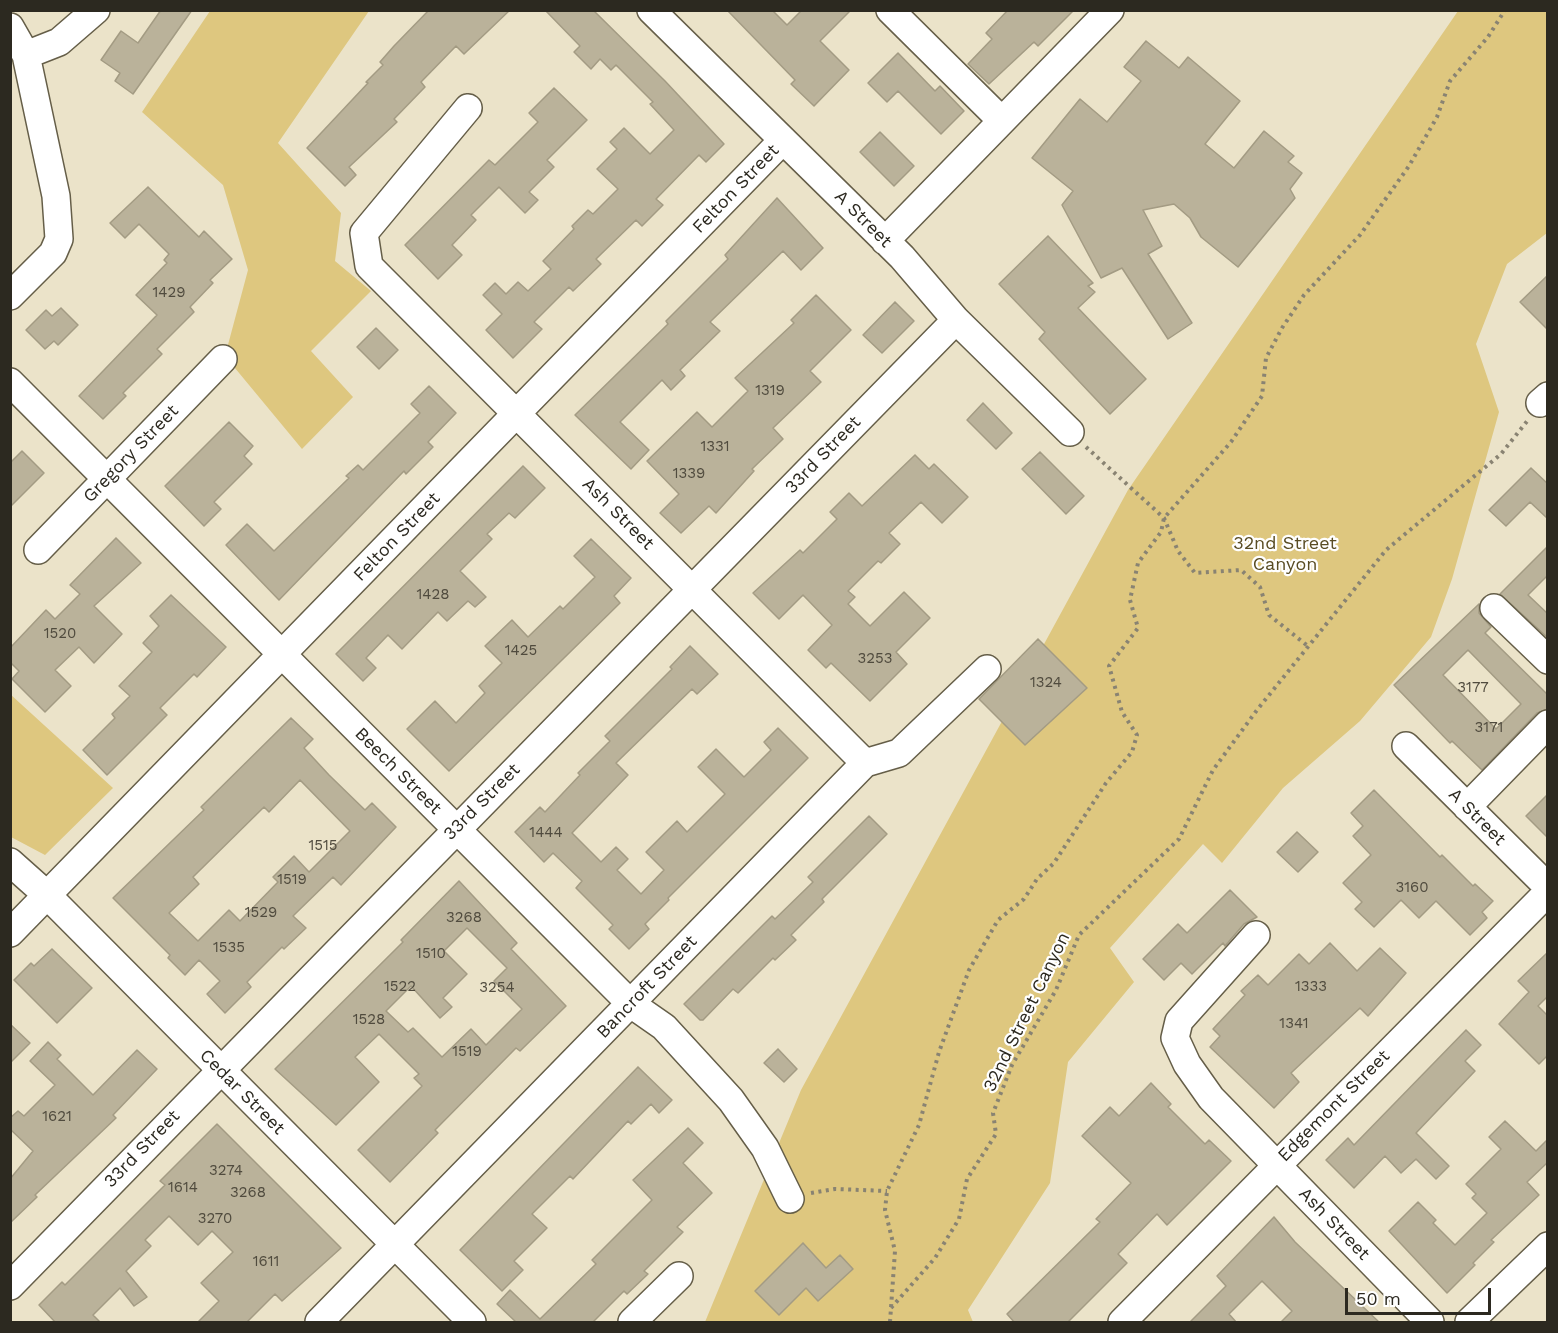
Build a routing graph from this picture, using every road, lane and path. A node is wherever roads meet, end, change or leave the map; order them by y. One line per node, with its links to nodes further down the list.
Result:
1 (96, 10): 7 (street)
2 (651, 10): 10 (street, A Street)
3 (890, 10): 9 (street)
4 (1110, 10): 9 (street)
5 (1505, 10): 20 (path)
6 (10, 27): 7 (street)
7 (26, 55): 12 (street)
8 (468, 108): 17 (street, Ash Street)
9 (1002, 121): 11 (street)
10 (783, 140): 11 (street, A Street); 17 (street, Felton Street)
11 (885, 241): 13 (street, A Street)
12 (10, 296)
13 (956, 320): 18 (street, A Street); 22 (street, 33rd Street)
14 (223, 359): 19 (street, Gregory Street)
15 (10, 382): 19 (street, Beech Street)
16 (1544, 399): 24 (path, 32nd Street Canyon)
17 (518, 414): 22 (street, Ash Street); 25 (street, Felton Street)
18 (1070, 432): 20 (path)
19 (106, 480): 21 (street, Gregory Street); 25 (street, Beech Street)
20 (1164, 518): 24 (path); 42 (path)
21 (38, 550)
22 (692, 589): 30 (street, Ash Street); 32 (street, 33rd Street)
23 (1494, 608): 26 (street)
24 (1309, 646): 48 (path, 32nd Street Canyon)
25 (282, 654): 32 (street, Beech Street); 36 (street, Felton Street)
26 (1548, 660)
27 (987, 669): 30 (street, Bancroft Street)
28 (1548, 724): 31 (street)
29 (1406, 746): 31 (street, A Street)
30 (865, 763): 39 (street, Bancroft Street)
31 (1467, 807): 34 (street, A Street)
32 (456, 829): 39 (street, Beech Street); 40 (street, 33rd Street)
33 (10, 862): 36 (street, Cedar Street)
34 (1548, 887)
35 (1548, 892): 41 (street, Edgemont Street)
36 (47, 895): 37 (street, Felton Street); 40 (street, Cedar Street)
37 (10, 933)
38 (1256, 935): 41 (street, Ash Street)
39 (632, 1004): 43 (street, Beech Street); 44 (street, Bancroft Street)
40 (219, 1070): 44 (street, Cedar Street); 47 (street, 33rd Street)
41 (1276, 1164): 53 (street, Edgemont Street); 54 (street, Ash Street)
42 (887, 1191): 43 (path); 48 (path)
43 (790, 1199)
44 (394, 1245): 49 (street, Bancroft Street); 50 (street, Cedar Street)
45 (1548, 1246): 55 (street)
46 (679, 1276): 51 (street)
47 (10, 1286)
48 (891, 1308): 52 (path)
49 (319, 1323)
50 (472, 1323)
51 (632, 1323)
52 (890, 1323)
53 (1122, 1323)
54 (1430, 1323)
55 (1469, 1323)

